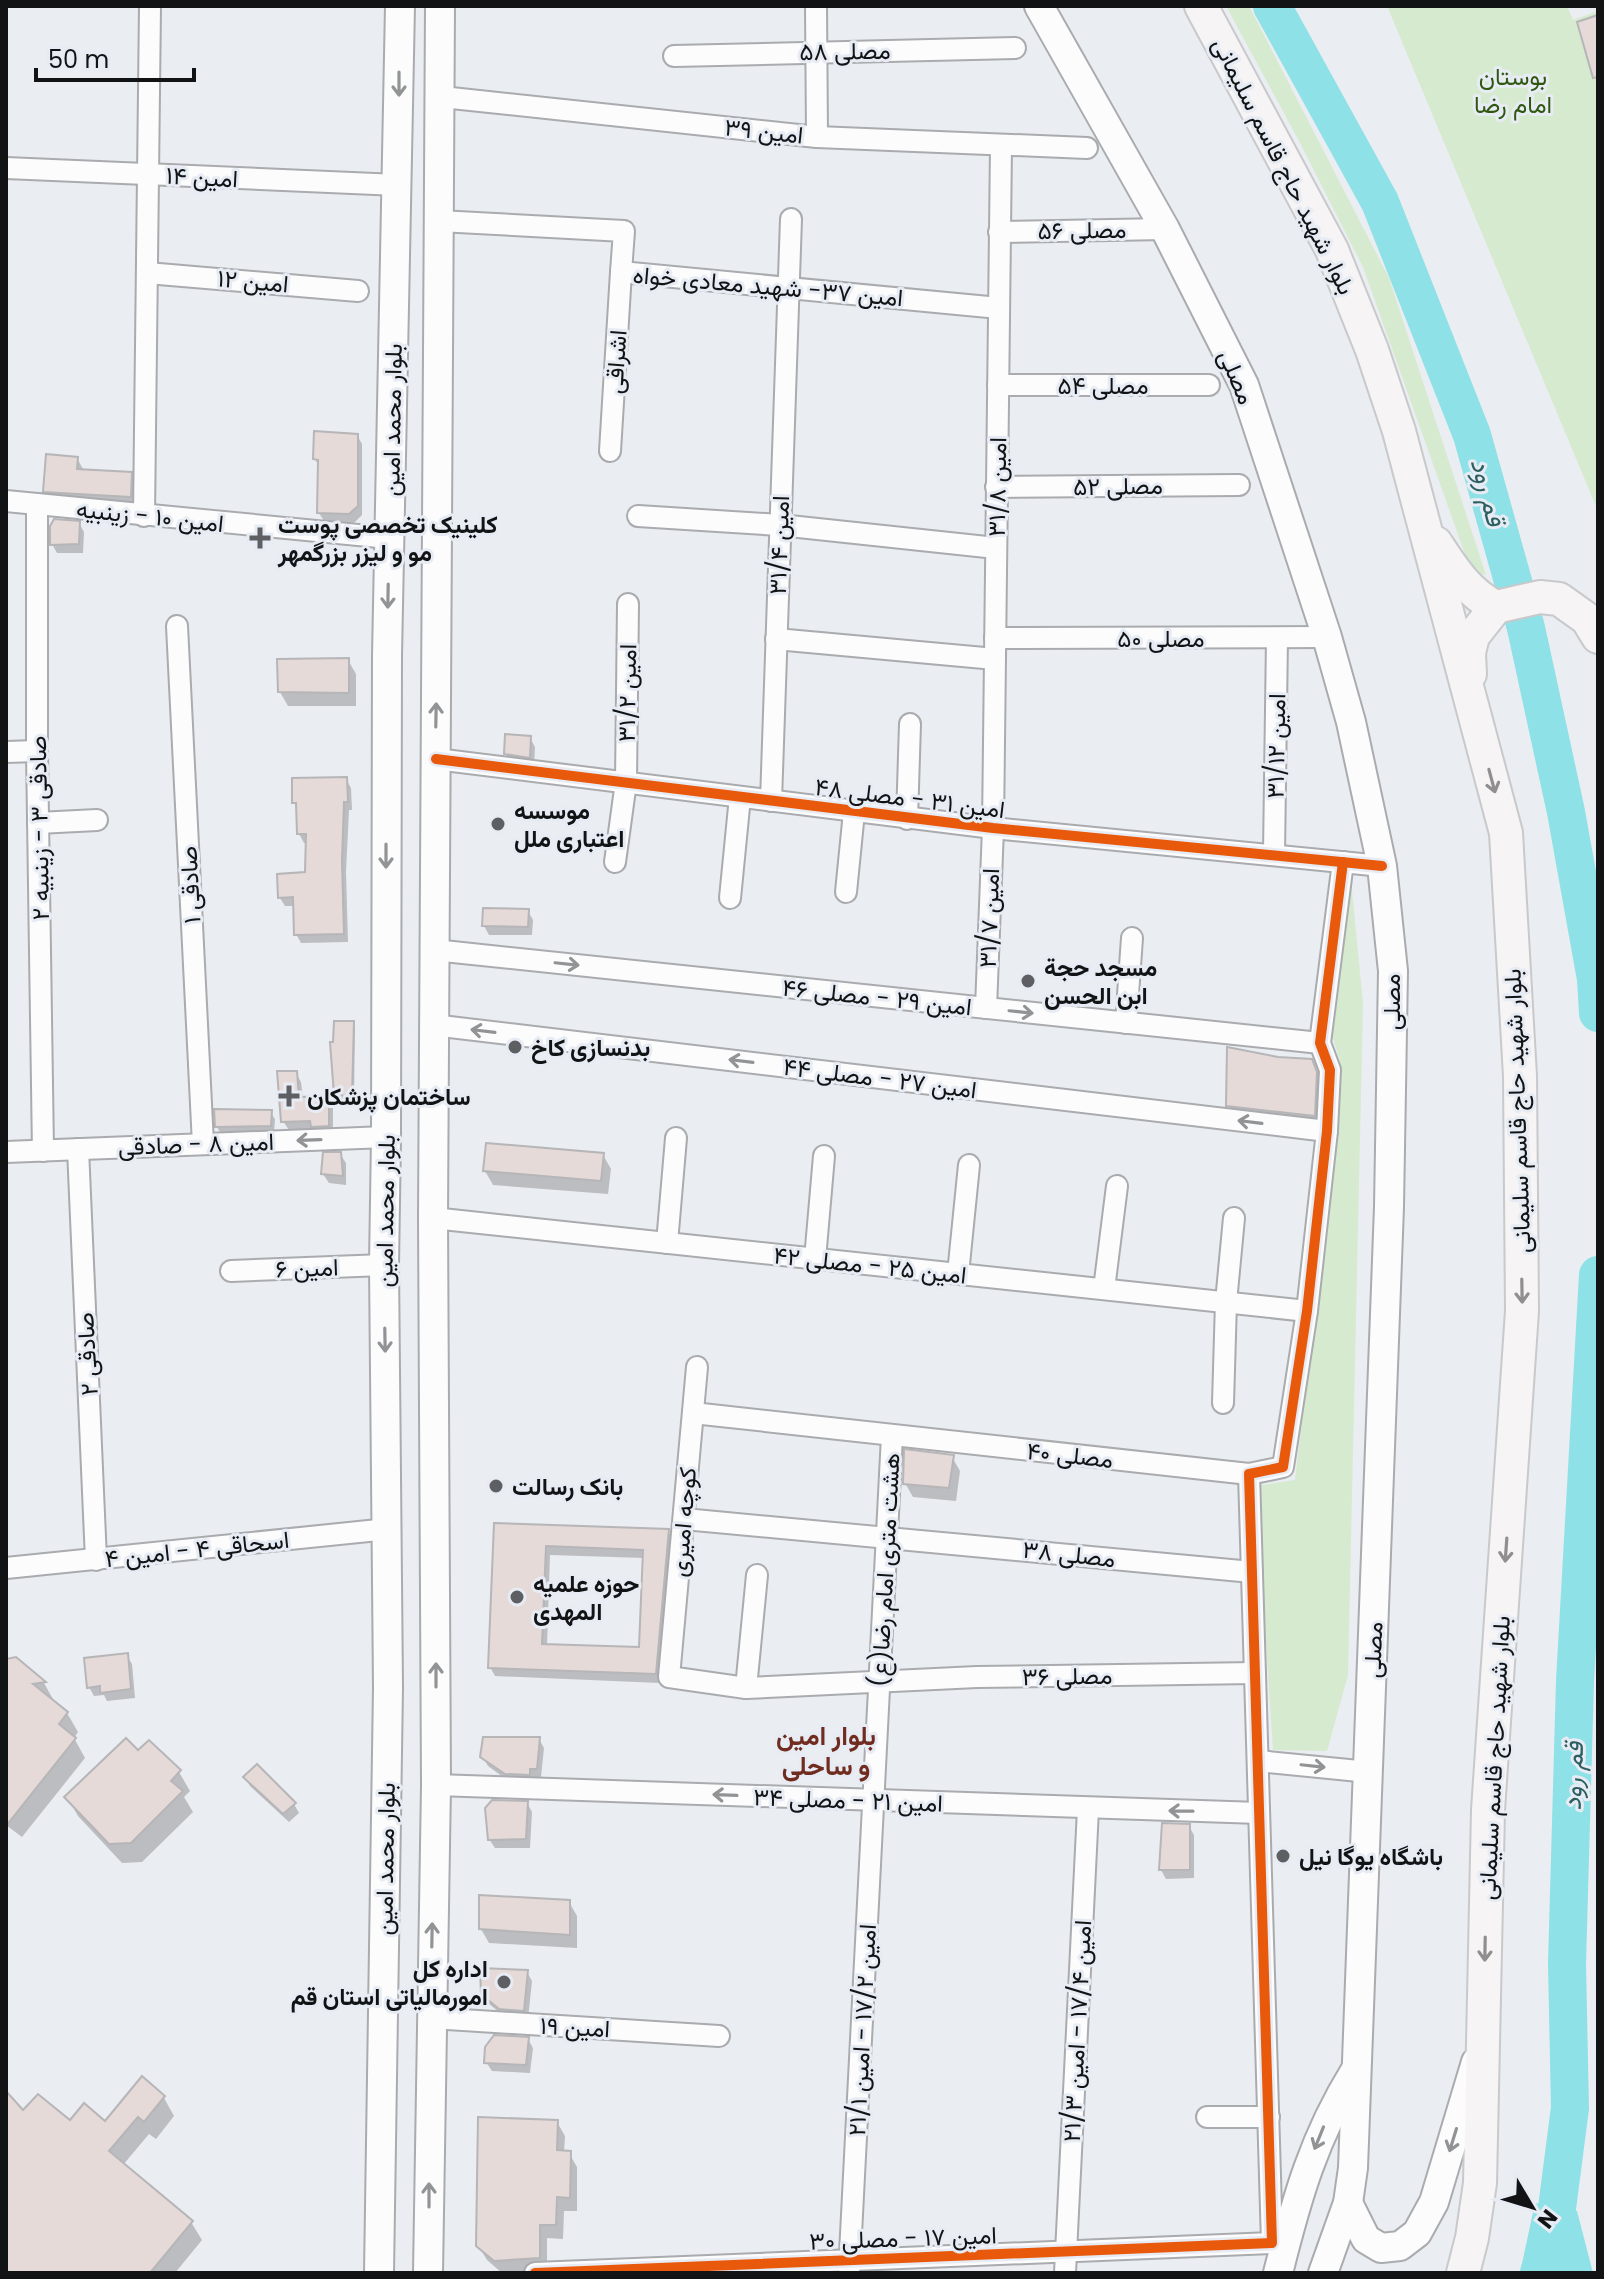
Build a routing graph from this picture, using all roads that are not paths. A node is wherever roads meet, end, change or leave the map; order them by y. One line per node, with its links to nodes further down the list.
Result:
1 (150, 6): 15 (street)
2 (400, 6): 16 (main road, بلوار محمد امین, one-way to 16)
3 (440, 6): 10 (main road, بلوار محمد امین)
4 (816, 6): 8 (street)
5 (1039, 6): 19 (main road, مصلی)
6 (1201, 6): 35 (main road, بلوار شهید حاج قاسم سلیمانی)
7 (1015, 48): 8 (street, مصلی ۵۸)
8 (815, 52): 9 (street, مصلی ۵۸); 11 (street)
9 (674, 56)
10 (442, 97): 11 (street, امین ۳۹); 18 (main road, بلوار محمد امین)
11 (817, 137): 12 (street, امین ۳۹)
12 (1001, 146): 13 (street, امین ۳۹); 20 (street, امین ۳۱/۸)
13 (1087, 148)
14 (6, 168): 15 (street, امین ۱۴)
15 (148, 174): 16 (street, امین ۱۴); 22 (street)
16 (398, 185): 37 (main road, بلوار محمد امین)
17 (791, 219): 23 (street, امین ۳۱/۴)
18 (439, 221): 21 (street, امین ۳۷- شهید معادی خواه); 51 (main road, بلوار محمد امین, one-way to 18)
19 (1165, 229): 20 (street, مصلی ۵۶); 42 (main road, مصلی)
20 (999, 232): 25 (street, امین ۳۱/۸)
21 (621, 272): 23 (street, امین ۳۷- شهید معادی خواه); 28 (street, اشراقی)
22 (147, 273): 24 (street, امین ۱۲); 33 (street)
23 (788, 289): 25 (street, امین ۳۷- شهید معادی خواه); 36 (street, امین ۳۱/۴)
24 (358, 291)
25 (999, 308): 26 (street, امین ۳۱/۸)
26 (998, 385): 27 (street, مصلی ۵۴); 30 (street, امین ۳۱/۸)
27 (1209, 385)
28 (610, 451)
29 (1239, 485): 30 (street, مصلی ۵۲)
30 (996, 487): 38 (street, امین ۳۱/۸)
31 (6, 501): 32 (street, امین ۱۰ - زینبیه)
32 (37, 504): 33 (street, امین ۱۰ - زینبیه); 49 (street, صادقی ۳ - زینبیه ۲)
33 (144, 516): 37 (street, امین ۱۰ - زینبیه)
34 (638, 516): 36 (street)
35 (1421, 521): 40 (main road); 47 (main road, بلوار شهید حاج قاسم سلیمانی)
36 (780, 525): 38 (street); 45 (street, امین ۳۱/۴)
37 (389, 538): 74 (main road, بلوار محمد امین, one-way to 74)
38 (996, 548): 46 (street, امین ۳۱/۸)
39 (628, 604): 52 (street, امین ۳۱/۲)
40 (1496, 607): 43 (main road); 47 (main road)
41 (177, 626): 76 (street, صادقی ۱)
42 (1327, 637): 44 (street, مصلی ۵۰); 63 (main road, مصلی)
43 (1598, 637)
44 (1277, 638): 46 (street, مصلی ۵۰); 60 (street, امین ۳۱/۱۲)
45 (776, 639): 46 (street, مصلی ۵۰); 54 (street, امین ۳۱/۴)
46 (995, 649): 59 (street, امین ۳۱/۸)
47 (1471, 706): 117 (main road, بلوار شهید حاج قاسم سلیمانی, one-way to 117)
48 (910, 724): 56 (street)
49 (37, 751): 50 (street); 58 (street, صادقی ۳ - زینبیه ۲)
50 (6, 752)
51 (436, 759): 52 (street, امین ۳۱ - مصلی ۴۸); 67 (main road, بلوار محمد امین)
52 (626, 782): 53 (street, امین ۳۱ - مصلی ۴۸); 61 (street, امین ۳۱/۲)
53 (740, 797): 54 (street, امین ۳۱ - مصلی ۴۸); 65 (street)
54 (771, 801): 55 (street, امین ۳۱ - مصلی ۴۸)
55 (854, 812): 56 (street, امین ۳۱ - مصلی ۴۸); 64 (street)
56 (907, 819): 59 (street, امین ۳۱ - مصلی ۴۸)
57 (97, 820): 58 (street)
58 (38, 823): 78 (street, صادقی ۳ - زینبیه ۲)
59 (993, 828): 60 (street, امین ۳۱ - مصلی ۴۸); 68 (street, امین ۳۱/۷)
60 (1274, 854): 62 (street, امین ۳۱ - مصلی ۴۸)
61 (615, 862)
62 (1343, 862): 63 (street, امین ۳۱ - مصلی ۴۸); 71 (street)
63 (1382, 866): 110 (main road, مصلی)
64 (846, 892)
65 (730, 898)
66 (1132, 938): 69 (street)
67 (434, 950): 68 (street, امین ۲۹ - مصلی ۴۶, one-way to 68); 70 (main road, بلوار محمد امین)
68 (986, 1008): 69 (street, امین ۲۹ - مصلی ۴۶, one-way to 69)
69 (1126, 1023): 71 (street, امین ۲۹ - مصلی ۴۶)
70 (433, 1025): 72 (street, امین ۲۷ - مصلی ۴۴, one-way to 70); 73 (main road, بلوار محمد امین)
71 (1320, 1043): 72 (street)
72 (1327, 1131): 92 (street)
73 (434, 1135): 74 (main road); 83 (main road, بلوار محمد امین)
74 (386, 1137): 76 (street, امین ۸ - صادقی, one-way to 76); 87 (main road, بلوار محمد امین)
75 (676, 1138): 85 (street)
76 (203, 1144): 77 (street, امین ۸ - صادقی)
77 (78, 1149): 78 (street, امین ۸ - صادقی); 101 (street, صادقی ۲)
78 (43, 1151): 79 (street, امین ۸ - صادقی)
79 (6, 1152)
80 (824, 1156): 86 (street)
81 (969, 1165): 89 (street)
82 (1117, 1186): 90 (street)
83 (433, 1218): 85 (street, امین ۲۵ - مصلی ۴۲); 111 (main road, بلوار محمد امین, one-way to 83)
84 (1234, 1218): 91 (street)
85 (667, 1243): 86 (street, امین ۲۵ - مصلی ۴۲)
86 (815, 1259): 89 (street, امین ۲۵ - مصلی ۴۲)
87 (384, 1265): 88 (street, امین ۶); 99 (main road, بلوار محمد امین, one-way to 99)
88 (231, 1271)
89 (958, 1274): 90 (street, امین ۲۵ - مصلی ۴۲)
90 (1104, 1289): 91 (street, امین ۲۵ - مصلی ۴۲)
91 (1226, 1302): 92 (street, امین ۲۵ - مصلی ۴۲); 94 (street)
92 (1307, 1311): 97 (street)
93 (697, 1367): 95 (street, کوچه امیری)
94 (1223, 1403)
95 (693, 1413): 96 (street, مصلی ۴۰); 98 (street, کوچه امیری)
96 (892, 1436): 97 (street, مصلی ۴۰); 100 (street, هشت متری امام رضا(ع))
97 (1249, 1474): 103 (street)
98 (684, 1519): 100 (street, مصلی ۳۸); 106 (street, کوچه امیری)
99 (388, 1529): 101 (street, اسحاقی ۴ - امین ۴); 126 (main road, بلوار محمد امین)
100 (887, 1536): 103 (street, مصلی ۳۸); 107 (street, هشت متری امام رضا(ع))
101 (96, 1560): 102 (street, اسحاقی ۴ - امین ۴)
102 (6, 1568)
103 (1252, 1572): 105 (street)
104 (757, 1575): 108 (street)
105 (1255, 1673): 107 (street, مصلی ۳۶); 109 (street)
106 (669, 1677): 108 (street, مصلی ۳۶)
107 (880, 1681): 108 (street, مصلی ۳۶); 112 (street, هشت متری امام رضا(ع))
108 (746, 1688)
109 (1258, 1761): 110 (street, one-way to 110); 114 (street)
110 (1369, 1772): 118 (main road, مصلی)
111 (436, 1785): 112 (street, امین ۲۱ - مصلی ۳۴, one-way to 111); 115 (main road, بلوار محمد امین, one-way to 111)
112 (874, 1801): 113 (street, امین ۲۱ - مصلی ۳۴); 124 (street, امین ۱۷/۲ - امین ۲۱/۱)
113 (1088, 1809): 114 (street, امین ۲۱ - مصلی ۳۴, one-way to 113); 123 (street, امین ۱۷/۴ - امین ۲۱/۳)
114 (1259, 1813): 120 (street)
115 (431, 2018): 116 (street, امین ۱۹); 127 (main road, بلوار محمد امین, one-way to 115)
116 (719, 2036)
117 (1483, 2038): 121 (main road, one-way to 121); 130 (main road, بلوار شهید حاج قاسم سلیمانی)
118 (1356, 2070): 121 (main road, مصلی); 122 (main road, one-way to 122)
119 (1207, 2117): 120 (street)
120 (1269, 2117): 122 (street)
121 (1348, 2203): 129 (main road, مصلی)
122 (1283, 2262): 123 (street, امین ۱۷ - مصلی ۳۰)
123 (1065, 2263): 124 (street, امین ۱۷ - مصلی ۳۰)
124 (849, 2266): 125 (street, امین ۱۷ - مصلی ۳۰)
125 (607, 2272): 128 (street, امین ۱۷ - مصلی ۳۰)
126 (379, 2273)
127 (428, 2273)
128 (535, 2273)
129 (1323, 2273)
130 (1463, 2273)

